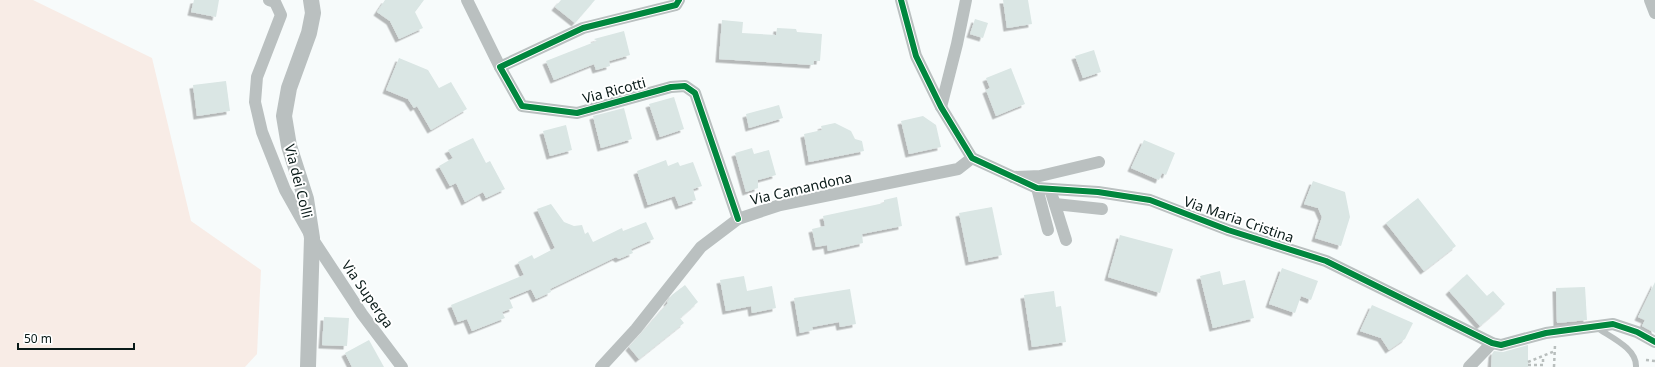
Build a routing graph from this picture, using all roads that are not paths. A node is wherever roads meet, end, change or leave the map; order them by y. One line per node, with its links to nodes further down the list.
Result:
1 (269, 0): 20 (street, Via Superga)
2 (311, 0): 20 (street, Via dei Colli)
3 (467, 0): 9 (street)
4 (679, 0): 9 (street)
5 (901, 0): 10 (street)
6 (966, 0): 10 (street)
7 (1650, 0): 8 (street)
8 (1655, 13)
9 (500, 67): 18 (street, Via Ricotti)
10 (941, 107): 11 (street)
11 (972, 158): 13 (street, Via Maria Cristina); 18 (street, Via Camandona)
12 (1099, 162): 13 (street)
13 (1012, 178): 14 (street, Via Maria Cristina)
14 (1037, 188): 15 (street, Via Maria Cristina); 19 (street)
15 (1050, 188): 16 (street); 24 (street, Via Maria Cristina)
16 (1055, 204): 17 (street); 21 (street)
17 (1102, 210)
18 (738, 219): 27 (street, Via Camandona)
19 (1048, 230)
20 (312, 238): 25 (street, Via dei Colli); 26 (street, Via Superga)
21 (1066, 240)
22 (1594, 326): 23 (street, Via Maria Cristina); 24 (street, Via Maria Cristina); 29 (lane)
23 (1655, 342)
24 (1492, 343): 28 (street)
25 (308, 367)
26 (402, 367)
27 (601, 367)
28 (1469, 367)
29 (1636, 367)

